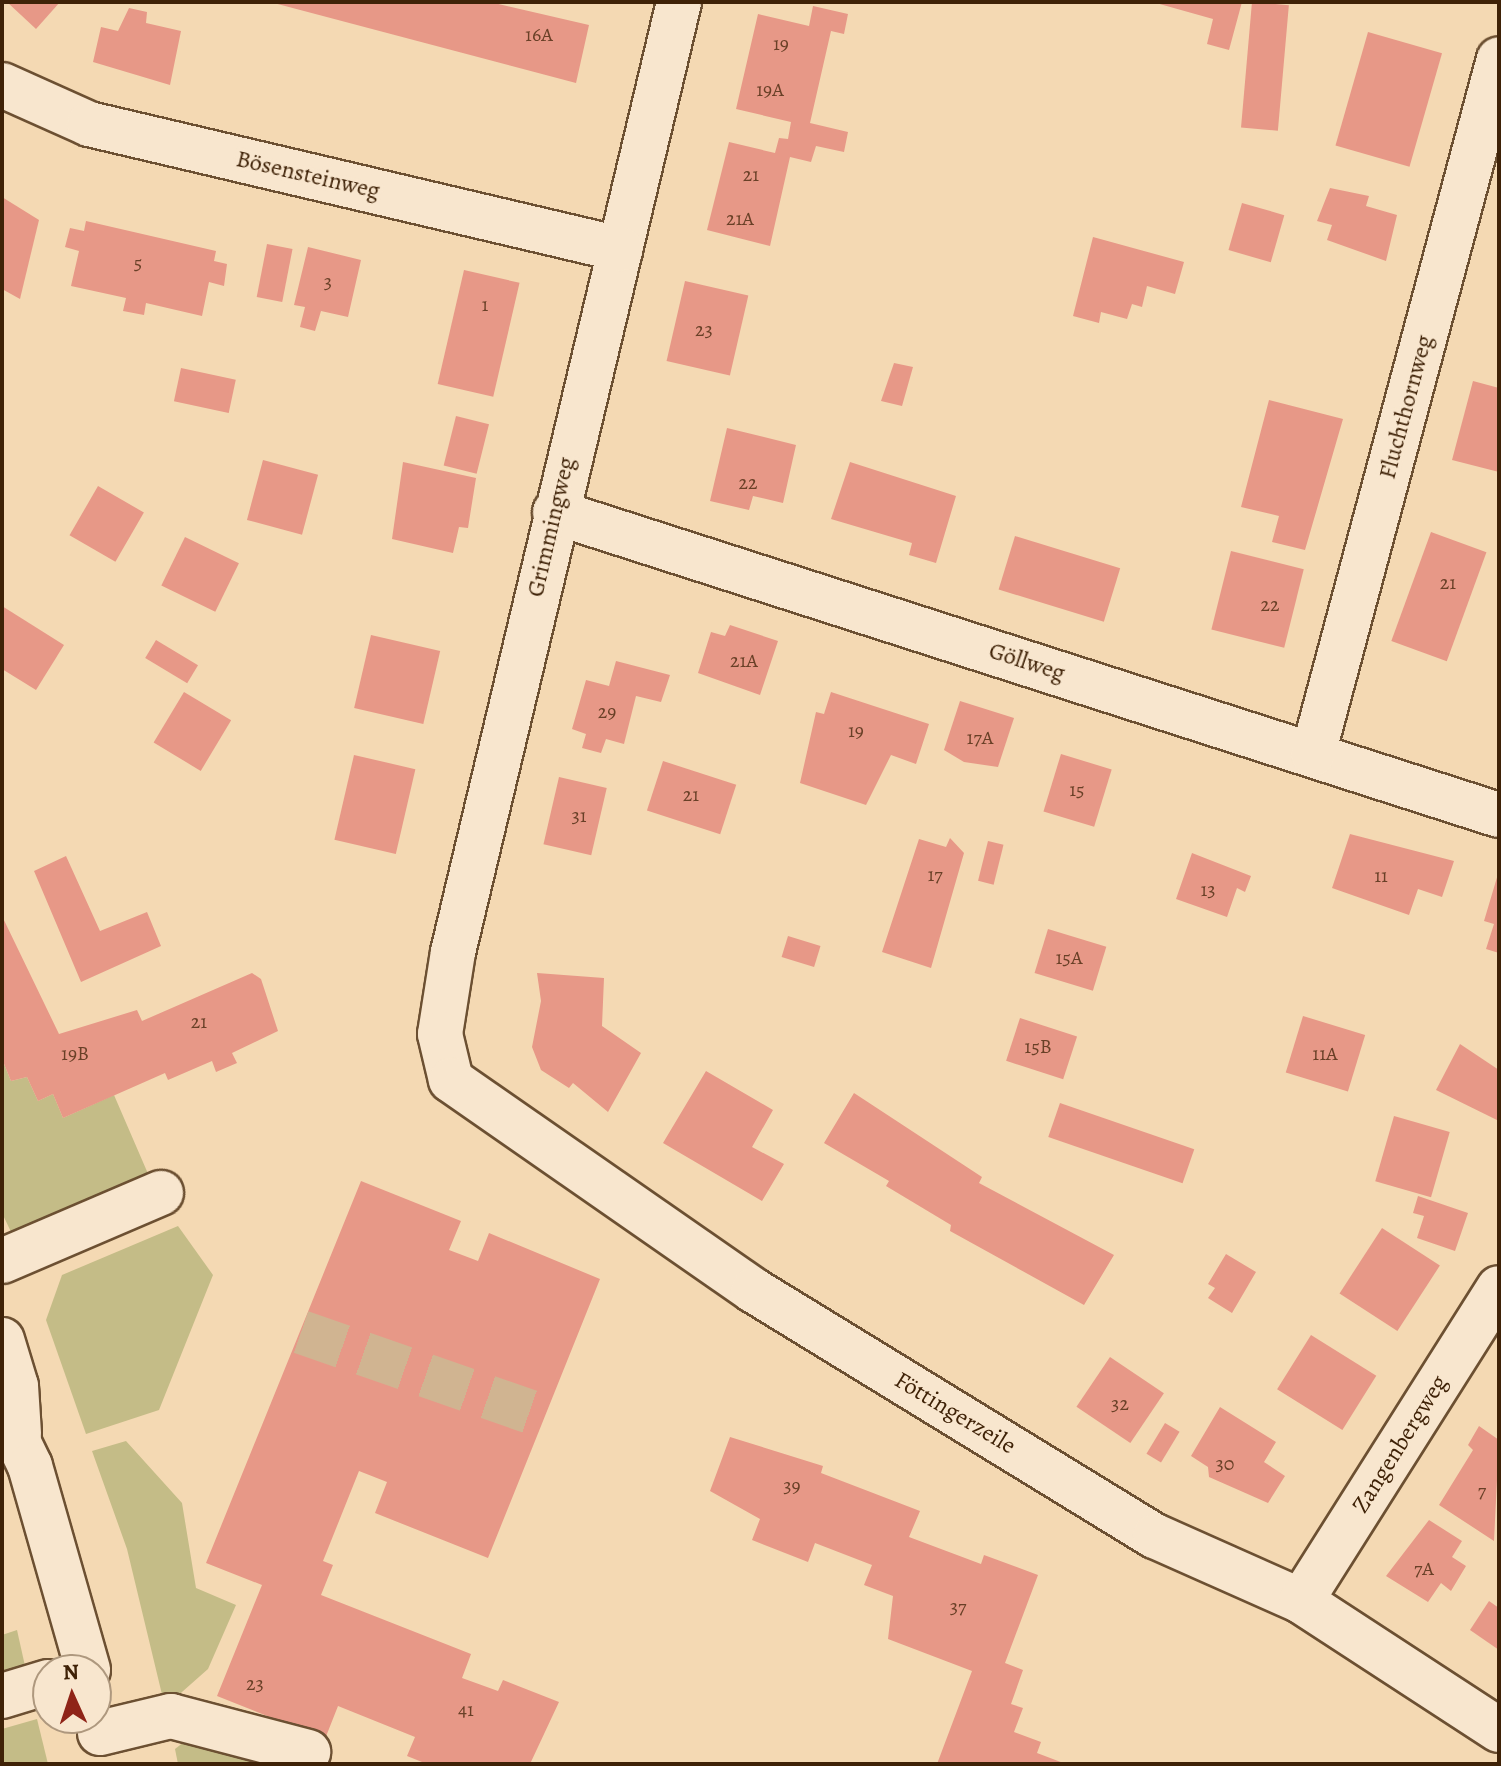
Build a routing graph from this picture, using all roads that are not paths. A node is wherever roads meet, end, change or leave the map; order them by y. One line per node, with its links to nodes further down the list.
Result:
1 (679, 2): 4 (street, Grimmingweg)
2 (1499, 59): 6 (street, Fluchthornweg)
3 (2, 85): 4 (street, Bösensteinweg)
4 (620, 249): 5 (street, Grimmingweg)
5 (555, 512): 6 (street, Göllweg); 8 (street, Grimmingweg)
6 (1313, 754): 7 (street, Göllweg)
7 (1499, 815)
8 (442, 1055): 14 (street, Föttingerzeile)
9 (161, 1193): 10 (street)
10 (2, 1261)
11 (1499, 1288): 14 (street, Zangenbergweg)
12 (2, 1340): 13 (street)
13 (10, 1421): 15 (street)
14 (1301, 1601): 18 (street, Föttingerzeile)
15 (83, 1654)
16 (32, 1687): 17 (street)
17 (2, 1696)
18 (1499, 1730)
19 (100, 1737): 20 (street)
20 (308, 1752)

